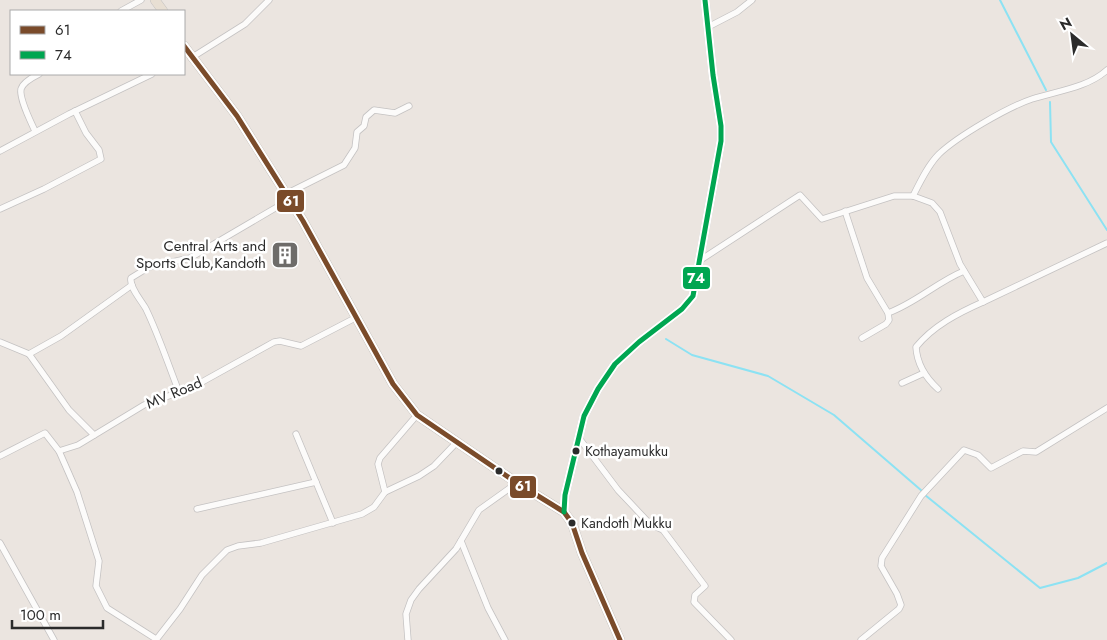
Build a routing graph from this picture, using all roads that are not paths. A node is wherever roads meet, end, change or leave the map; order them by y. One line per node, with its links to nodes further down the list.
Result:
1 (141, 0): 5 (street)
2 (269, 0): 7 (street)
3 (705, 0): 6 (main road)
4 (752, 0): 6 (street)
5 (123, 10)
6 (708, 27): 20 (main road)
7 (187, 53): 16 (highway)
8 (1107, 70): 15 (street)
9 (37, 75): 13 (street)
10 (150, 75): 12 (street)
11 (409, 106): 16 (street)
12 (75, 111): 13 (street); 17 (street)
13 (35, 132): 14 (street)
14 (0, 151)
15 (913, 196): 18 (street); 21 (street)
16 (288, 197): 22 (street); 25 (highway)
17 (0, 209)
18 (845, 211): 20 (street); 24 (street)
19 (1107, 243): 23 (street)
20 (699, 261): 37 (main road)
21 (964, 272): 23 (street); 24 (street)
22 (132, 285): 28 (street); 32 (street)
23 (982, 302): 29 (street)
24 (888, 313): 26 (street)
25 (357, 317): 32 (street, MV Road); 34 (highway)
26 (862, 338)
27 (0, 342): 28 (street)
28 (29, 354): 36 (street)
29 (924, 373): 30 (street); 31 (street)
30 (902, 383)
31 (938, 389)
32 (179, 392): 36 (street, MV Road)
33 (1107, 408): 55 (street)
34 (417, 415): 38 (highway); 43 (street)
35 (296, 434): 41 (street)
36 (94, 435): 39 (street, MV Road)
37 (579, 438): 45 (main road); 54 (street)
38 (457, 442): 42 (highway); 43 (street)
39 (59, 451): 40 (street); 50 (street)
40 (0, 456)
41 (316, 482): 44 (street); 46 (street)
42 (516, 483): 45 (highway); 47 (street)
43 (385, 492): 46 (street)
44 (197, 509)
45 (564, 512): 49 (highway)
46 (333, 522): 50 (street)
47 (461, 541): 52 (street); 53 (street)
48 (0, 543): 51 (street)
49 (616, 638)
50 (156, 639)
51 (54, 640)
52 (408, 640)
53 (505, 640)
54 (731, 640)
55 (861, 640)

